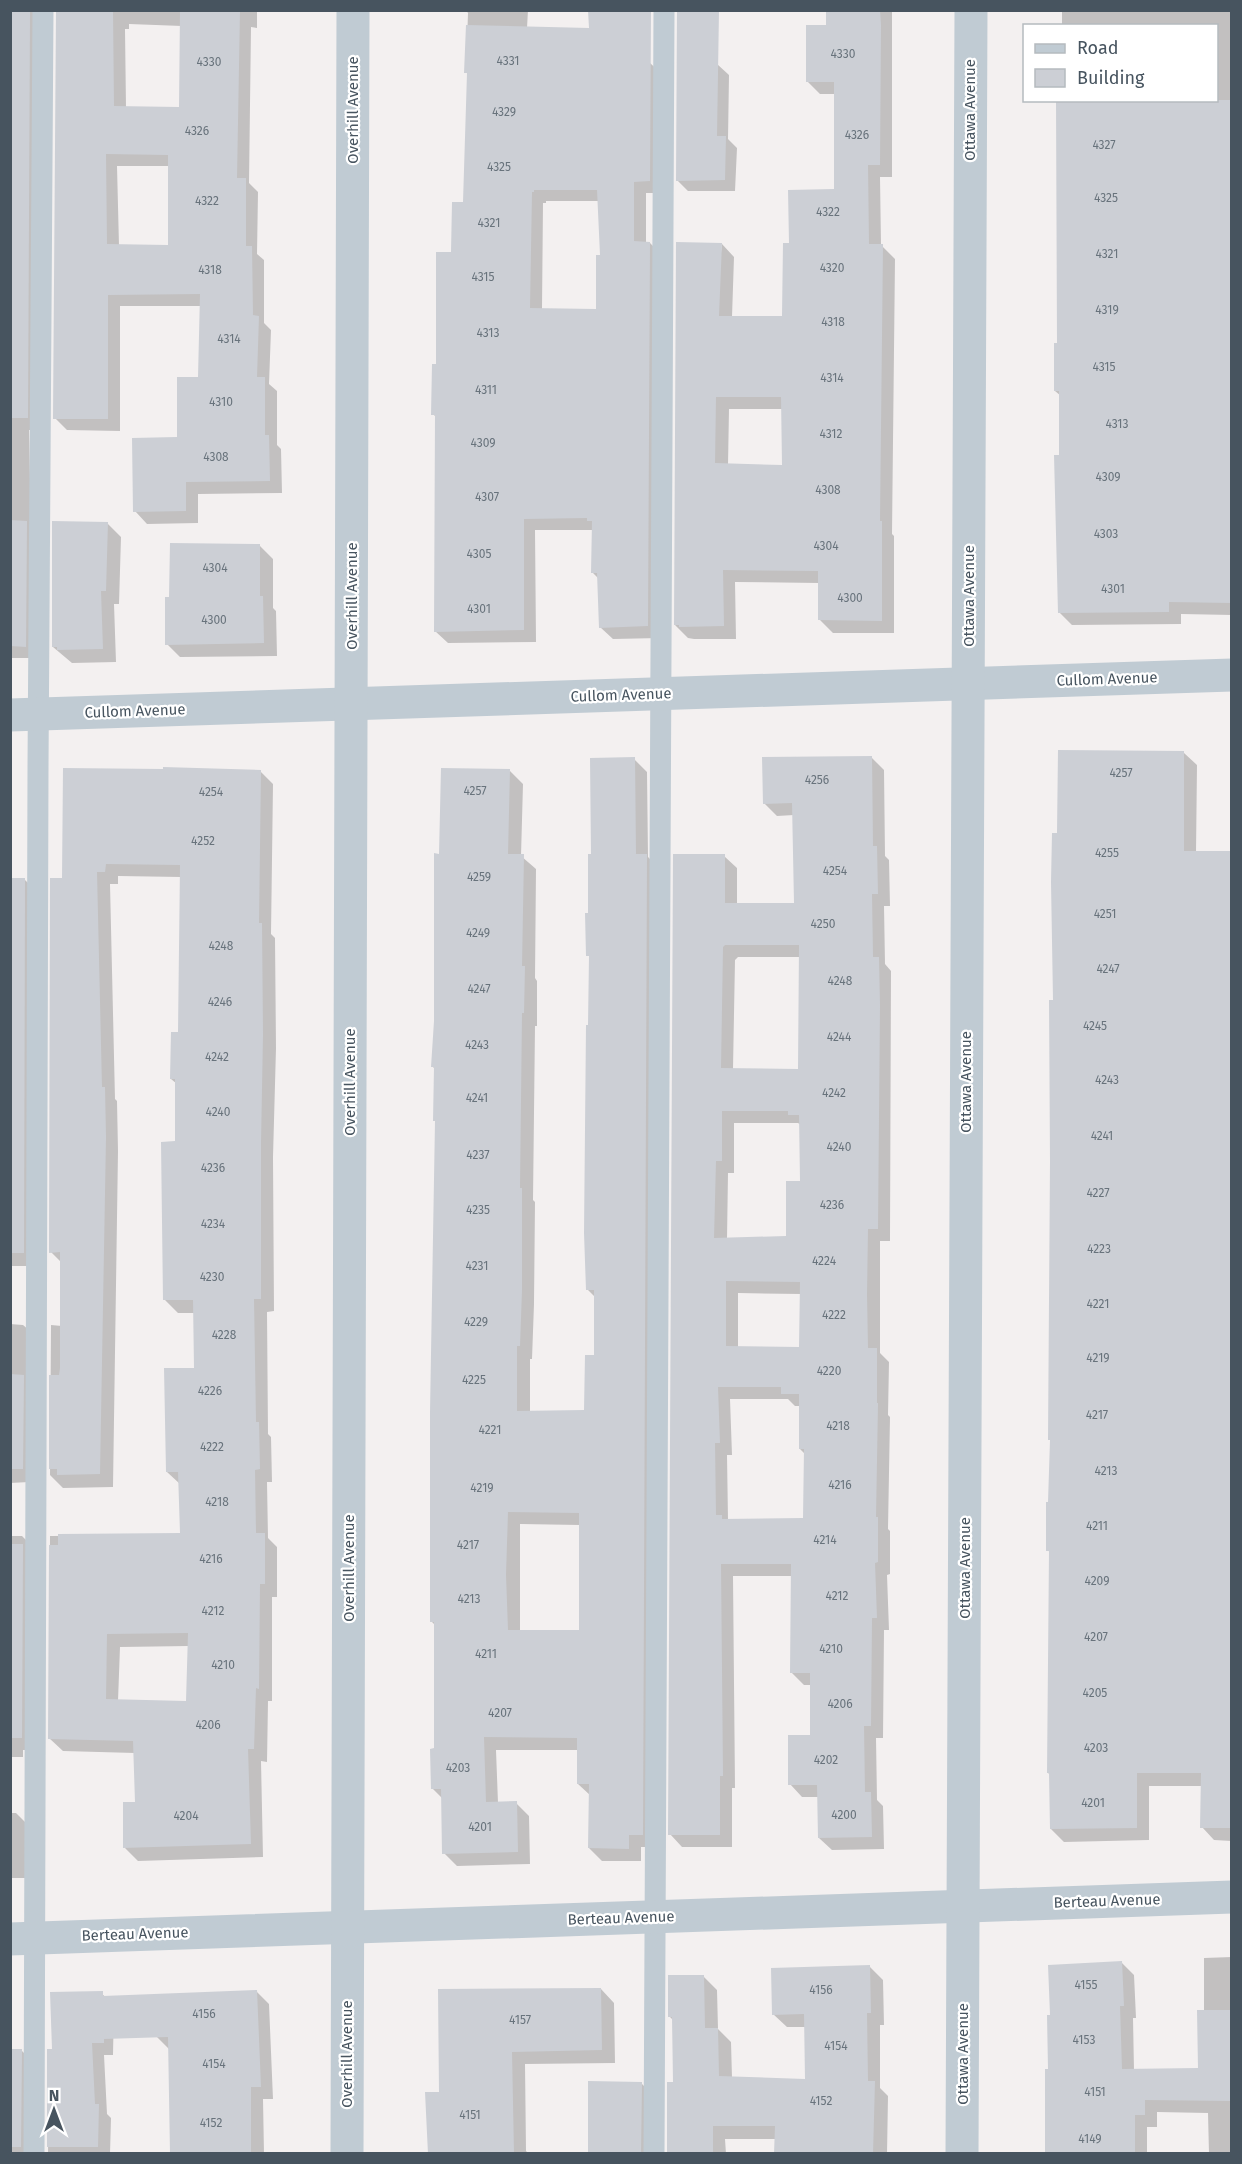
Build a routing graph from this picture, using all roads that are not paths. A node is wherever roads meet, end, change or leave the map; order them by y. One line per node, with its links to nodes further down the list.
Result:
1 (43, 10): 9 (lane)
2 (353, 10): 8 (street, Overhill Avenue)
3 (664, 10): 7 (lane)
4 (971, 10): 6 (street, Ottawa Avenue)
5 (1232, 675): 6 (street, Cullom Avenue)
6 (968, 684): 7 (street, Cullom Avenue); 11 (street, Ottawa Avenue)
7 (661, 694): 8 (street, Cullom Avenue); 12 (lane)
8 (351, 704): 9 (street, Cullom Avenue); 13 (street, Overhill Avenue)
9 (25, 714): 14 (lane)
10 (1232, 1897): 11 (street, Berteau Avenue)
11 (963, 1906): 12 (street, Berteau Avenue); 18 (street, Ottawa Avenue)
12 (655, 1917): 13 (street, Berteau Avenue); 17 (lane)
13 (347, 1927): 14 (street, Berteau Avenue); 16 (street, Overhill Avenue)
14 (23, 1938): 15 (lane)
15 (34, 2154)
16 (347, 2154)
17 (654, 2154)
18 (963, 2154)

